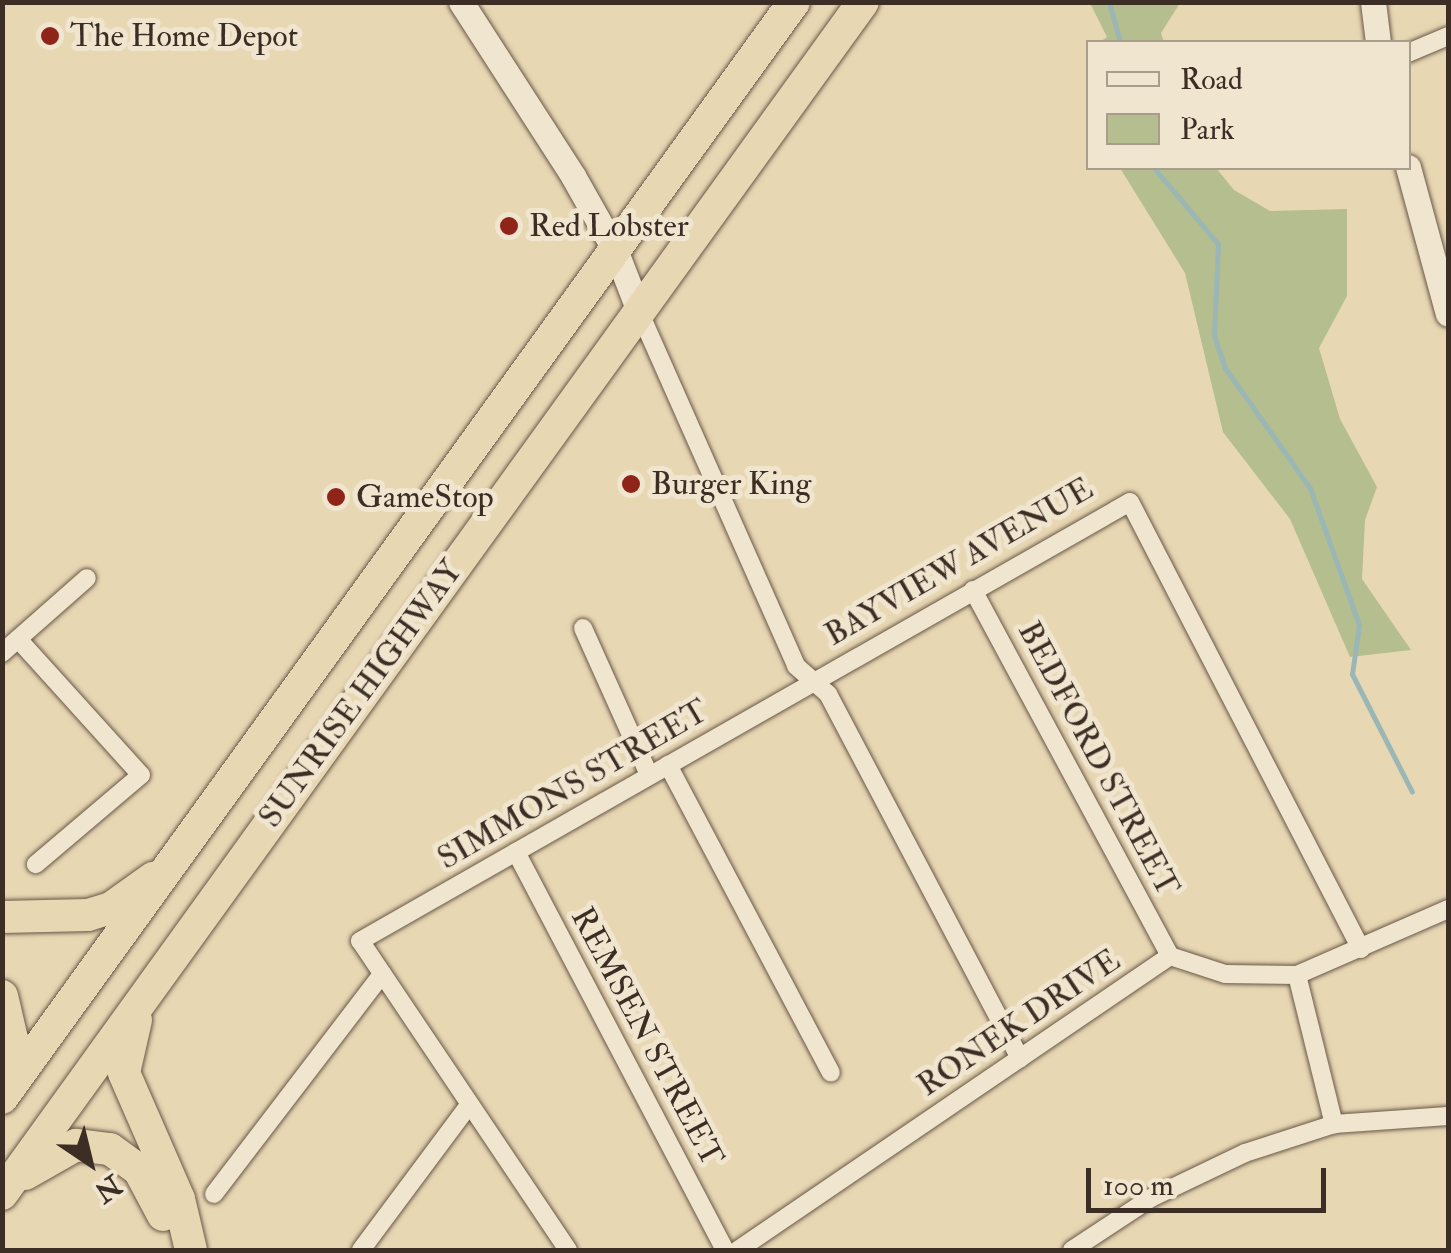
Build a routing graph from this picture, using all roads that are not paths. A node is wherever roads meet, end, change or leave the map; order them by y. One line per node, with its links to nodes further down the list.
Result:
1 (460, 2): 9 (street)
2 (794, 2): 9 (highway, SUNRISE HIGHWAY)
3 (863, 2): 10 (highway, SUNRISE HIGHWAY)
4 (1372, 2): 6 (street)
5 (1448, 36): 7 (street)
6 (1378, 40)
7 (1411, 52)
8 (1409, 170): 11 (street)
9 (616, 252): 10 (street); 21 (highway, SUNRISE HIGHWAY)
10 (639, 310): 17 (street, BAYVIEW AVENUE); 29 (highway, SUNRISE HIGHWAY)
11 (1448, 311)
12 (87, 578): 15 (street)
13 (972, 590): 17 (street, BAYVIEW AVENUE); 25 (street, BAYVIEW AVENUE); 26 (street, BEDFORD STREET)
14 (584, 628): 19 (street)
15 (18, 639): 16 (street); 22 (street)
16 (2, 653)
17 (815, 681): 18 (street, SIMMONS STREET); 31 (street)
18 (668, 765): 19 (street, SIMMONS STREET); 32 (street)
19 (649, 775): 20 (street, SIMMONS STREET)
20 (516, 852): 27 (street, SIMMONS STREET); 44 (street, REMSEN STREET)
21 (176, 860): 24 (highway); 34 (highway, SUNRISE HIGHWAY)
22 (36, 864)
23 (1448, 909): 25 (street)
24 (2, 917)
25 (1360, 948): 28 (street, RONEK DRIVE)
26 (1170, 956): 28 (street, RONEK DRIVE); 31 (street, RONEK DRIVE)
27 (382, 974): 35 (street); 39 (street)
28 (1297, 975): 37 (street)
29 (150, 988): 38 (highway, SUNRISE HIGHWAY); 41 (highway)
30 (2, 996): 33 (highway)
31 (1020, 1058): 45 (street, RONEK DRIVE)
32 (832, 1073)
33 (2, 1078)
34 (2, 1098)
35 (470, 1105): 42 (street); 43 (street)
36 (1448, 1116): 37 (street)
37 (1334, 1124): 46 (street)
38 (3, 1194): 40 (highway)
39 (214, 1194)
40 (173, 1250)
41 (191, 1250)
42 (361, 1250)
43 (568, 1250)
44 (725, 1250)
45 (738, 1250)
46 (1072, 1250)

